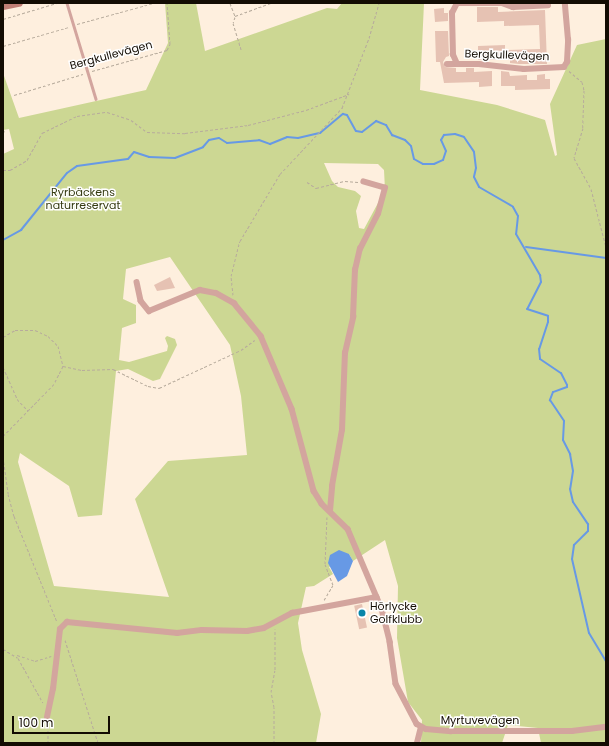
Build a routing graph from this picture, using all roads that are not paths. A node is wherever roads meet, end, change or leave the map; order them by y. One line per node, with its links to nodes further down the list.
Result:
1 (19, 3): 6 (street)
2 (67, 3): 9 (lane)
3 (458, 3): 5 (street, Bergkullevägen); 8 (street, Bergkullevägen)
4 (565, 3): 8 (street, Bergkullevägen)
5 (548, 5)
6 (3, 6)
7 (447, 64): 8 (street, Bergkullevägen)
8 (456, 64)
9 (96, 98)
10 (364, 182): 12 (street)
11 (137, 282): 12 (street)
12 (329, 510): 13 (street)
13 (377, 597): 14 (street); 15 (street)
14 (47, 717)
15 (421, 727): 16 (street, Myrtuvevägen); 17 (street)
16 (606, 727)
17 (417, 743)

